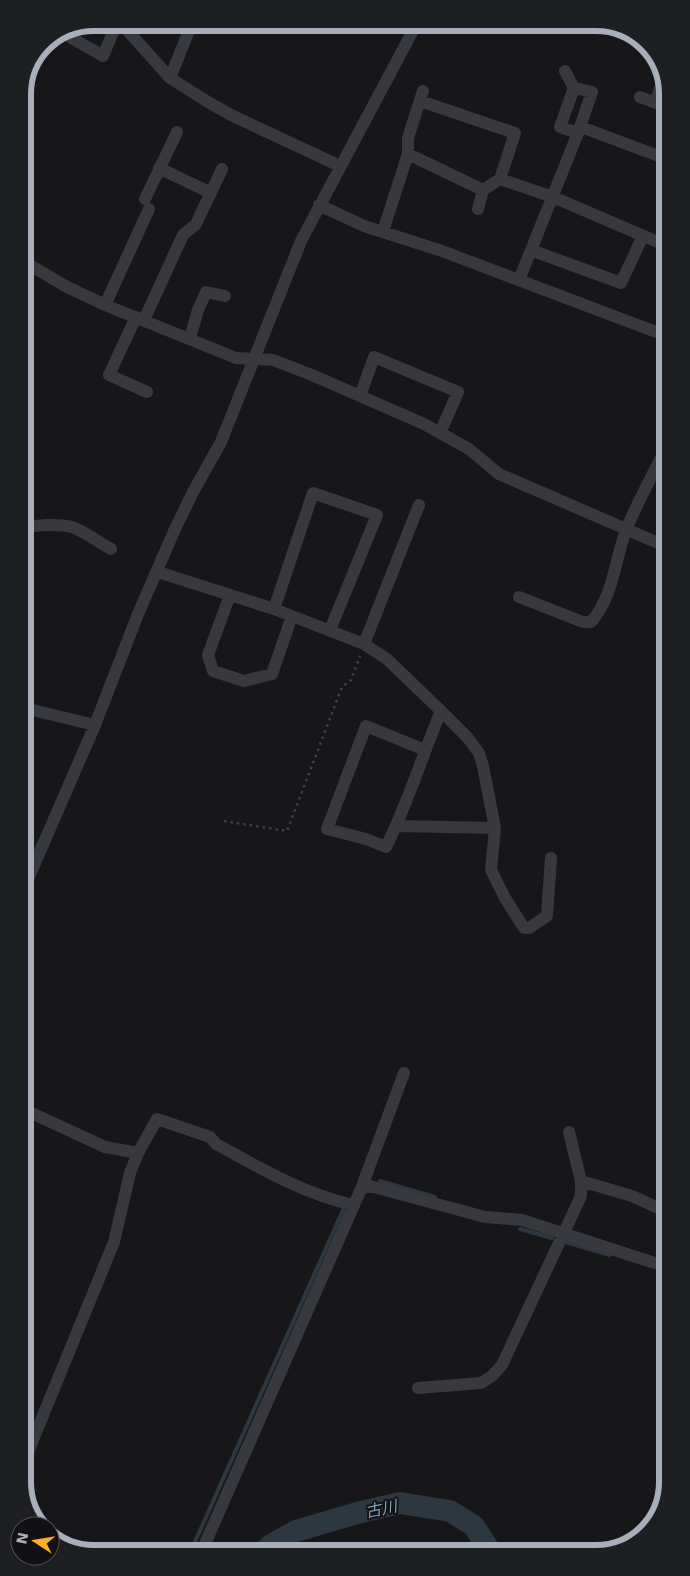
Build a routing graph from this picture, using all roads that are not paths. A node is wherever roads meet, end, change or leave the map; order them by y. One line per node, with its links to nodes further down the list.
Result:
1 (113, 31): 5 (street)
2 (129, 31): 7 (street)
3 (188, 31): 7 (street)
4 (413, 31): 15 (street)
5 (70, 37)
6 (565, 71): 8 (street)
7 (170, 78): 15 (street)
8 (574, 88): 11 (street); 11 (street)
9 (640, 97): 10 (street)
10 (659, 104)
11 (579, 130): 14 (street); 21 (street)
12 (177, 132): 16 (street)
13 (408, 154): 18 (street); 19 (street); 24 (street)
14 (659, 156)
15 (340, 166): 22 (street)
16 (160, 168): 20 (street); 31 (street)
17 (222, 170): 20 (street)
18 (500, 179): 19 (street); 21 (street)
19 (482, 190): 23 (street)
20 (211, 193): 32 (street)
21 (552, 196): 25 (street); 27 (street)
22 (319, 205): 24 (street); 35 (street)
23 (478, 208)
24 (383, 231): 29 (street)
25 (643, 236): 26 (street); 27 (street)
26 (659, 243)
27 (531, 250): 29 (street)
28 (31, 266): 31 (street)
29 (519, 280): 33 (street)
30 (225, 296): 34 (street)
31 (105, 305): 32 (street)
32 (140, 318): 34 (street); 36 (street)
33 (659, 333)
34 (190, 338): 35 (street)
35 (255, 358): 37 (street); 45 (street)
36 (147, 392)
37 (360, 396): 38 (street); 38 (street)
38 (440, 433): 42 (street)
39 (659, 462): 42 (street)
40 (419, 505): 51 (street)
41 (31, 526): 44 (street)
42 (626, 530): 43 (street); 47 (street)
43 (659, 544)
44 (111, 549)
45 (158, 572): 46 (street); 54 (street)
46 (230, 595): 48 (street); 49 (street)
47 (519, 597)
48 (274, 609): 49 (street); 50 (street)
49 (292, 616): 50 (street)
50 (330, 630): 51 (street)
51 (364, 644): 53 (street)
52 (31, 710): 54 (street)
53 (441, 711): 55 (street); 57 (street)
54 (95, 725): 59 (street)
55 (425, 750): 56 (street); 56 (street)
56 (397, 826): 57 (street)
57 (495, 828): 58 (street)
58 (551, 858)
59 (31, 872)
60 (404, 1073): 65 (street)
61 (31, 1113): 63 (street)
62 (570, 1132): 64 (street)
63 (138, 1153): 66 (street); 71 (street)
64 (581, 1180): 67 (street); 68 (street)
65 (361, 1189): 66 (street); 68 (street)
66 (352, 1205): 72 (street)
67 (659, 1208)
68 (564, 1233): 69 (street); 70 (street)
69 (659, 1264)
70 (418, 1388)
71 (31, 1446)
72 (204, 1545)

